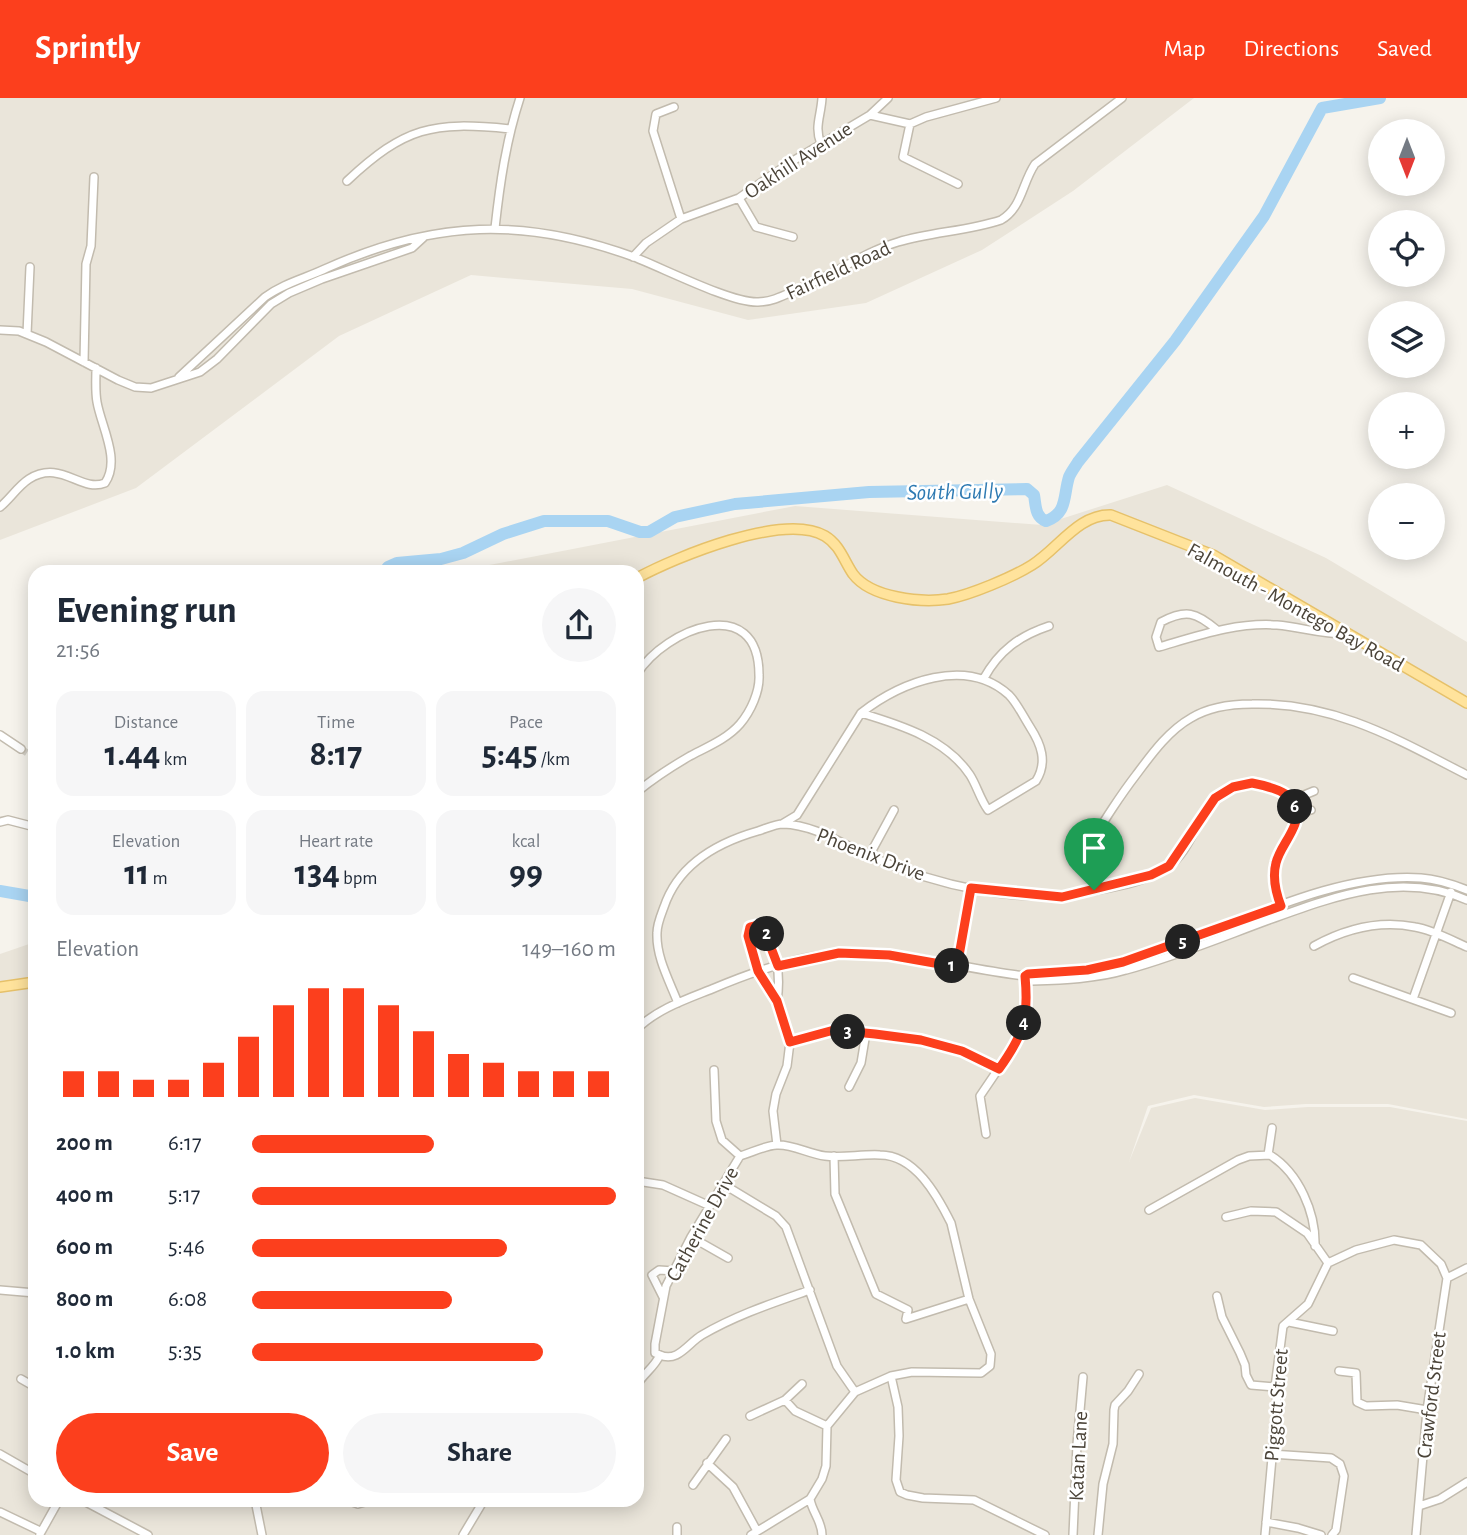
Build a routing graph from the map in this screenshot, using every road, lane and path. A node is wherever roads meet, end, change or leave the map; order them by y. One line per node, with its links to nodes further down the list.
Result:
1 (520, 98): 9 (street)
2 (822, 98): 10 (street)
3 (888, 98): 7 (street, Oakhill Avenue)
4 (996, 98): 8 (street)
5 (1122, 98): 18 (street, Fairfield Road)
6 (674, 107): 15 (street)
7 (870, 115): 8 (street); 10 (street, Oakhill Avenue)
8 (911, 124): 13 (street)
9 (510, 129): 12 (street); 16 (street)
10 (821, 144): 14 (street, Oakhill Avenue)
11 (94, 177): 22 (street)
12 (347, 181)
13 (958, 184)
14 (739, 198): 15 (street, Oakhill Avenue); 17 (street)
15 (681, 219): 18 (street, Oakhill Avenue)
16 (495, 228): 18 (street, Fairfield Road); 23 (street, Fairfield Road)
17 (793, 237)
18 (633, 257)
19 (30, 267): 21 (street)
20 (0, 330): 21 (street, Fairfield Road)
21 (27, 334): 22 (street, Fairfield Road)
22 (84, 362): 23 (street, Fairfield Road)
23 (96, 368): 24 (street)
24 (0, 507)
25 (644, 575): 28 (main road, Falmouth - Montego Bay Road)
26 (1049, 626): 30 (street)
27 (1217, 630): 27 (street); 28 (street)
28 (1348, 634): 31 (main road, Falmouth - Montego Bay Road)
29 (644, 664): 36 (street)
30 (984, 678): 32 (street); 32 (street)
31 (1467, 703)
32 (861, 713): 43 (street)
33 (0, 735): 34 (street)
34 (21, 749)
35 (1467, 775): 48 (street)
36 (644, 787)
37 (1314, 791): 38 (street)
38 (1292, 800): 41 (street); 48 (street, Phoenix Drive)
39 (894, 810): 45 (street)
40 (1311, 810): 41 (street)
41 (1297, 814): 52 (street)
42 (0, 822): 44 (street)
43 (782, 824): 45 (street, Phoenix Drive); 66 (street, Phoenix Drive)
44 (28, 825)
45 (869, 856): 47 (street, Phoenix Drive)
46 (1454, 885): 49 (street); 50 (street); 52 (street)
47 (971, 888): 48 (street, Phoenix Drive); 58 (street)
48 (1094, 890)
49 (1467, 890)
50 (1451, 894): 51 (street); 53 (street); 54 (street)
51 (1467, 900)
52 (1281, 906): 53 (street); 60 (street)
53 (1285, 914): 60 (street)
54 (1436, 933): 55 (street); 56 (street); 64 (street)
55 (1314, 946)
56 (1467, 947)
57 (778, 966): 58 (street); 59 (street); 59 (street); 65 (street)
58 (957, 967): 60 (street)
59 (758, 971): 65 (street); 66 (street)
60 (1025, 976): 71 (street)
61 (1353, 978): 64 (street)
62 (28, 983): 63 (main road)
63 (0, 987)
64 (1413, 999): 67 (street)
65 (777, 1001): 70 (street)
66 (678, 1003): 68 (street)
67 (1451, 1013)
68 (644, 1022)
69 (866, 1033): 70 (street); 71 (street); 73 (street)
70 (790, 1042): 76 (street)
71 (999, 1069): 75 (street)
72 (715, 1070): 79 (street)
73 (849, 1087)
74 (1272, 1128): 77 (street)
75 (986, 1134)
76 (776, 1145): 78 (street, Catherine Drive); 79 (street, Catherine Drive)
77 (1268, 1155): 83 (street); 86 (street)
78 (834, 1156): 97 (street, Catherine Drive); 97 (street)
79 (740, 1157): 81 (street, Catherine Drive)
80 (644, 1182): 82 (street)
81 (723, 1184): 82 (street, Catherine Drive); 93 (street)
82 (710, 1206): 85 (street, Catherine Drive)
83 (1149, 1210)
84 (1226, 1217): 86 (street)
85 (691, 1237): 87 (street); 90 (street, Catherine Drive)
86 (1315, 1246): 88 (street)
87 (728, 1258)
88 (1328, 1263): 91 (street); 98 (street, Piggott Street)
89 (1467, 1268): 91 (street)
90 (674, 1271): 96 (street, Catherine Drive); 96 (street)
91 (1447, 1278): 112 (street, Crawford Street)
92 (0, 1290): 94 (street)
93 (810, 1290): 100 (street); 110 (street)
94 (28, 1292)
95 (1217, 1296): 109 (street)
96 (663, 1298): 100 (street, Catherine Drive)
97 (969, 1299): 104 (street, Catherine Drive)
98 (1289, 1322): 99 (street); 109 (street, Piggott Street)
99 (1333, 1331)
100 (660, 1356): 103 (street)
101 (1339, 1371): 112 (street)
102 (1139, 1374): 138 (street)
103 (644, 1376)
104 (891, 1376): 110 (street); 136 (street)
105 (1083, 1377): 137 (street, Katan Lane)
106 (21, 1379): 107 (street)
107 (28, 1383)
108 (802, 1384): 111 (street)
109 (1275, 1387): 117 (street, Piggott Street)
110 (855, 1392): 114 (street)
111 (785, 1400): 113 (street); 114 (street)
112 (1427, 1410): 123 (street, Crawford Street)
113 (750, 1416)
114 (827, 1426): 122 (street)
115 (726, 1439): 118 (street)
116 (0, 1454): 119 (street)
117 (1271, 1454): 129 (street, Piggott Street); 141 (street)
118 (707, 1463): 121 (street); 131 (street)
119 (28, 1470)
120 (1467, 1482): 123 (street)
121 (693, 1485)
122 (810, 1499): 131 (street); 135 (street)
123 (1419, 1506): 142 (street, Crawford Street)
124 (55, 1507): 130 (street)
125 (95, 1507): 132 (street)
126 (256, 1507): 133 (street)
127 (480, 1507): 134 (street)
128 (0, 1512): 130 (street)
129 (1266, 1522): 139 (street, Piggott Street); 140 (street)
130 (40, 1533)
131 (754, 1533)
132 (148, 1535)
133 (262, 1535)
134 (463, 1535)
135 (822, 1535)
136 (1045, 1535)
137 (1073, 1535)
138 (1098, 1535)
139 (1265, 1535)
140 (1321, 1535)
141 (1332, 1535)
142 (1416, 1535)

